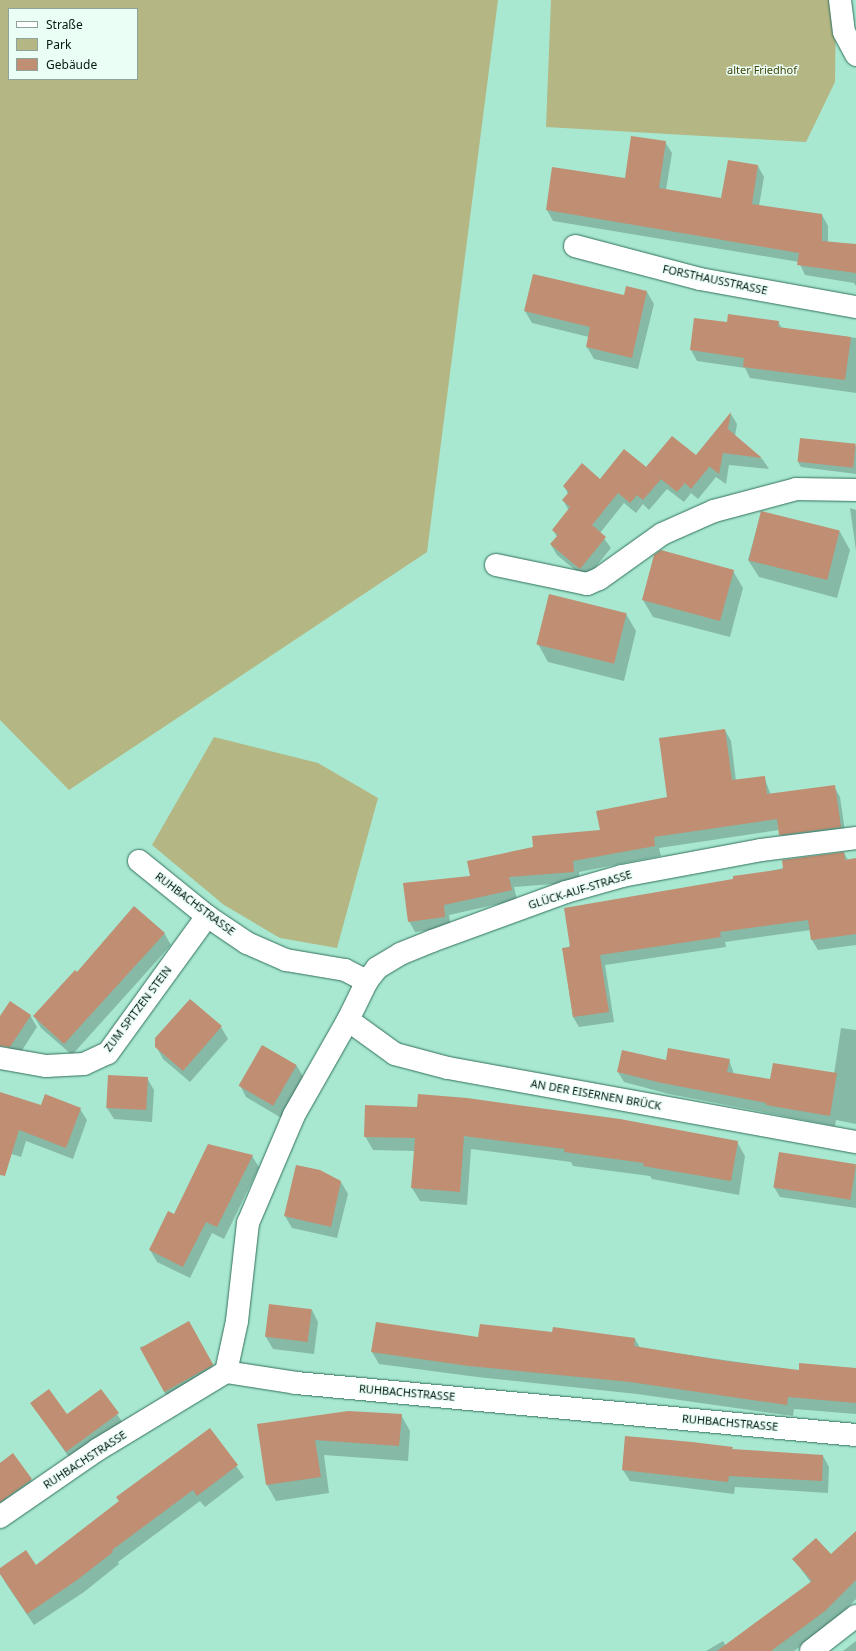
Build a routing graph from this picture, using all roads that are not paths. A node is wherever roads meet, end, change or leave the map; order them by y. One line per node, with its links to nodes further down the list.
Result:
1 (840, 0): 2 (street)
2 (856, 55)
3 (575, 246): 4 (street, FORSTHAUSSTRASSE)
4 (856, 307)
5 (856, 490): 6 (street)
6 (496, 565)
7 (856, 838): 10 (street, GLÜCK-AUF-STRASSE)
8 (139, 861): 9 (street, RUHBACHSTRASSE)
9 (207, 916): 10 (street, RUHBACHSTRASSE); 12 (street, ZUM SPITZEN STEIN)
10 (366, 981): 11 (street)
11 (348, 1020): 13 (street, AN DER EISERNEN BRÜCK); 14 (street)
12 (0, 1058)
13 (856, 1142)
14 (226, 1372): 15 (street, RUHBACHSTRASSE); 16 (street, RUHBACHSTRASSE)
15 (856, 1435)
16 (0, 1517)
17 (856, 1616): 18 (street)
18 (811, 1651)

